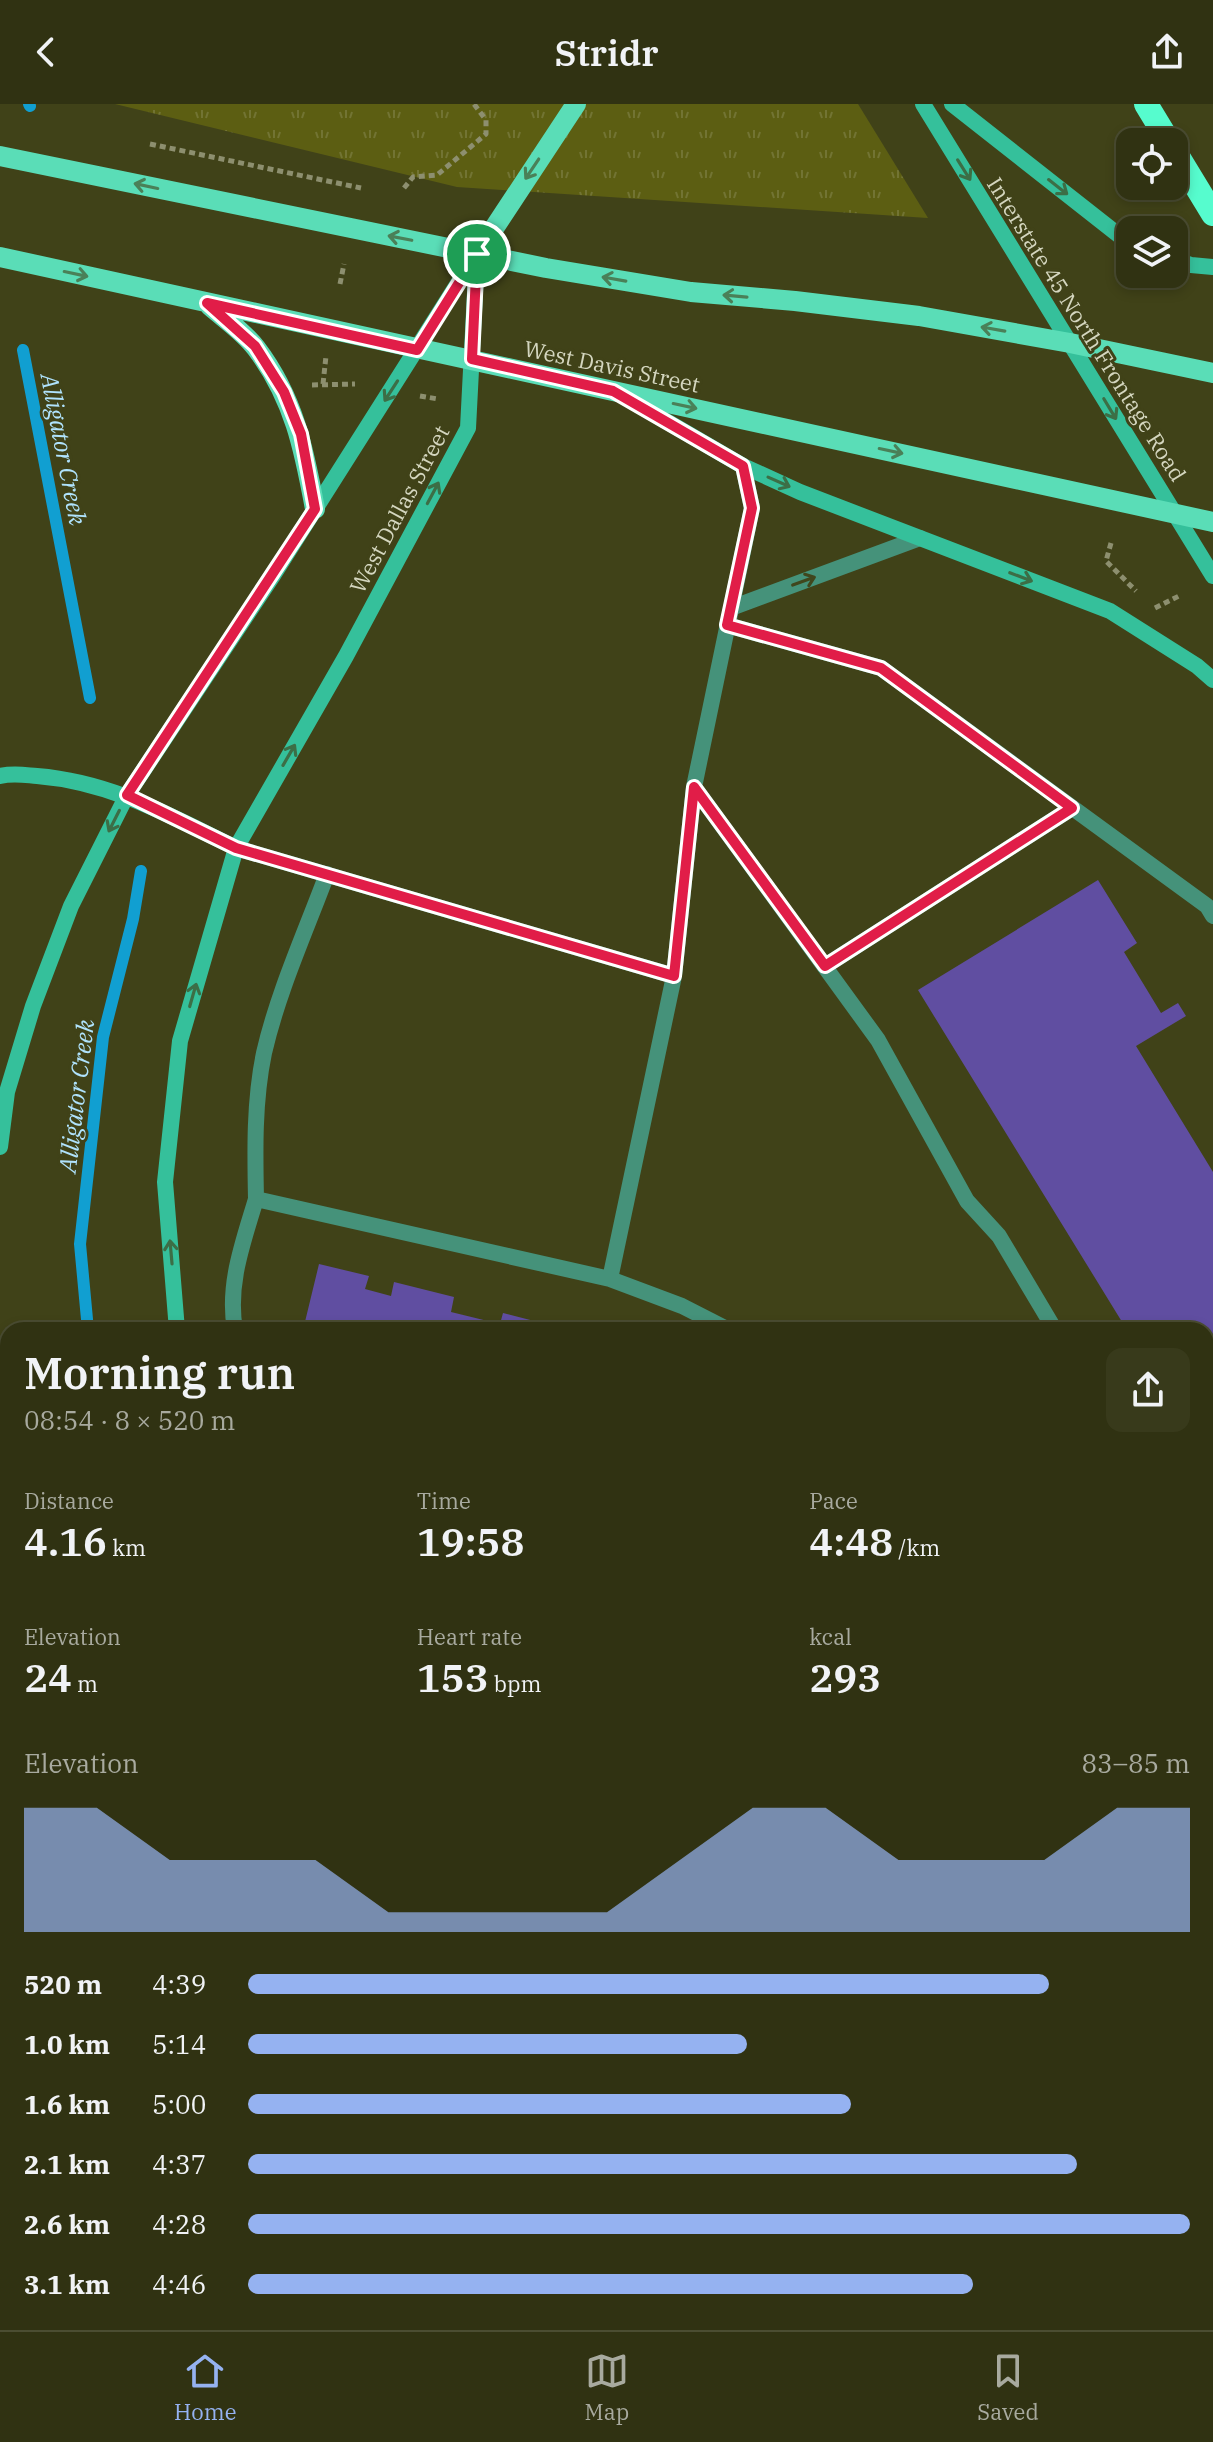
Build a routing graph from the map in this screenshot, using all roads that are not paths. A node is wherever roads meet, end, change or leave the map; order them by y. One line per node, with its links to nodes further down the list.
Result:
1 (576, 104): 8 (main road, one-way to 8)
2 (923, 104): 13 (street, Interstate 45 North Frontage Road, one-way to 13)
3 (952, 104): 7 (street, one-way to 7)
4 (0, 156): 8 (main road, one-way to 4)
5 (1188, 173): 6 (highway)
6 (1213, 214)
7 (1116, 233)
8 (477, 254): 13 (main road, one-way to 8); 14 (street); 15 (street, West Dallas Street)
9 (0, 257): 12 (main road, West Davis Street, one-way to 12)
10 (1188, 264): 11 (street)
11 (1213, 267)
12 (207, 303): 14 (main road, West Davis Street); 19 (main road)
13 (1070, 343): 16 (main road); 20 (street, Interstate 45 North Frontage Road, one-way to 20)
14 (417, 350): 15 (main road, West Davis Street); 19 (street, one-way to 19)
15 (472, 359): 17 (main road, West Davis Street); 31 (street, West Dallas Street, one-way to 15)
16 (1213, 373)
17 (613, 391): 18 (street); 20 (main road, West Davis Street, one-way to 20)
18 (743, 466): 22 (street, one-way to 22); 24 (lane)
19 (315, 509): 29 (street)
20 (1174, 514): 21 (main road, West Davis Street); 23 (street, Interstate 45 North Frontage Road)
21 (1213, 522)
22 (920, 538): 24 (lane, one-way to 22); 26 (street, one-way to 26)
23 (1213, 576)
24 (731, 608): 25 (lane)
25 (727, 625): 28 (lane); 30 (lane)
26 (1213, 680)
27 (0, 776): 29 (street)
28 (694, 787): 34 (lane); 35 (lane)
29 (127, 795): 31 (street); 36 (street, one-way to 36)
30 (1072, 808): 33 (lane); 34 (lane)
31 (236, 848): 32 (lane); 39 (street, West Dallas Street, one-way to 31)
32 (327, 874): 35 (lane); 37 (lane)
33 (1213, 916)
34 (825, 966): 42 (lane)
35 (674, 976): 38 (lane)
36 (0, 1147)
37 (256, 1199): 38 (lane); 40 (lane)
38 (610, 1279): 41 (lane)
39 (176, 1322)
40 (234, 1322)
41 (713, 1322)
42 (1050, 1322)

